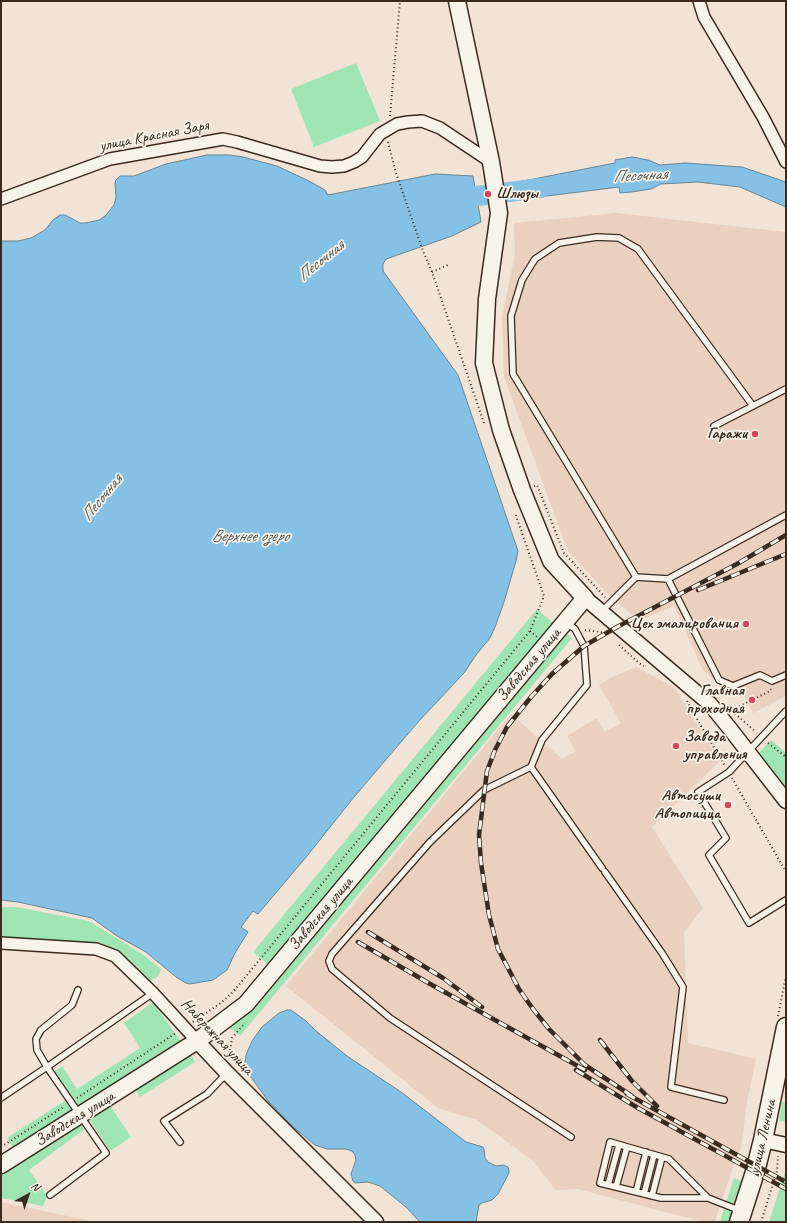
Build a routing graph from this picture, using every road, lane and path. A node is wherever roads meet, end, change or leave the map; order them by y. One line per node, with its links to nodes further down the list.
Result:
1 (400, 1): 4 (path)
2 (457, 1): 6 (main road)
3 (699, 1): 5 (street)
4 (388, 130): 6 (street); 7 (street, улица Красная Заря); 9 (path)
5 (786, 162)
6 (492, 169): 14 (main road)
7 (1, 199)
8 (448, 265): 9 (path)
9 (432, 272): 13 (path)
10 (786, 389): 11 (lane)
11 (753, 406): 12 (lane); 17 (lane)
12 (714, 426)
13 (486, 428)
14 (522, 490): 19 (main road); 20 (path)
15 (514, 508): 37 (path)
16 (786, 515): 18 (lane)
17 (636, 577): 18 (lane); 21 (lane)
18 (668, 580): 24 (lane)
19 (585, 598): 21 (street); 22 (main road, Заводская улица)
20 (605, 598)
21 (601, 612): 28 (street)
22 (566, 621): 29 (lane); 39 (main road, Заводская улица)
23 (786, 675): 24 (lane)
24 (772, 681): 25 (path)
25 (732, 710)
26 (786, 711): 28 (lane)
27 (692, 716): 30 (path)
28 (748, 753): 30 (lane); 31 (street)
29 (531, 767): 43 (lane); 46 (lane)
30 (729, 772): 32 (path); 33 (lane)
31 (786, 801)
32 (786, 872)
33 (786, 900)
34 (1, 943): 36 (street, Набережная улица)
35 (78, 990): 40 (lane)
36 (153, 993): 37 (street, Набережная улица); 40 (lane)
37 (184, 1027): 39 (street, Набережная улица); 44 (path)
38 (786, 1027): 47 (main road, улица Ленина)
39 (197, 1042): 41 (street, Набережная улица); 45 (main road, Заводская улица)
40 (47, 1067): 42 (lane); 44 (lane)
41 (227, 1073): 48 (lane); 66 (street, Набережная улица)
42 (1, 1098)
43 (724, 1100)
44 (71, 1102): 45 (lane); 52 (path)
45 (80, 1115): 56 (main road, Заводская улица); 62 (lane)
46 (571, 1137)
47 (763, 1140): 50 (street); 65 (main road, улица Ленина)
48 (180, 1142)
49 (619, 1145): 51 (lane); 58 (lane); 58 (lane)
50 (786, 1145)
51 (627, 1147): 53 (lane); 59 (lane)
52 (1, 1148)
53 (646, 1152): 54 (lane); 60 (lane)
54 (654, 1155): 55 (lane); 61 (lane)
55 (662, 1157): 63 (lane); 64 (lane)
56 (1, 1166)
57 (777, 1171): 67 (path)
58 (608, 1185): 59 (lane)
59 (616, 1187): 60 (lane)
60 (636, 1192): 61 (lane)
61 (644, 1194): 63 (lane)
62 (50, 1195)
63 (652, 1196): 64 (lane)
64 (708, 1198): 65 (lane)
65 (741, 1217)
66 (376, 1222)
67 (760, 1222)

